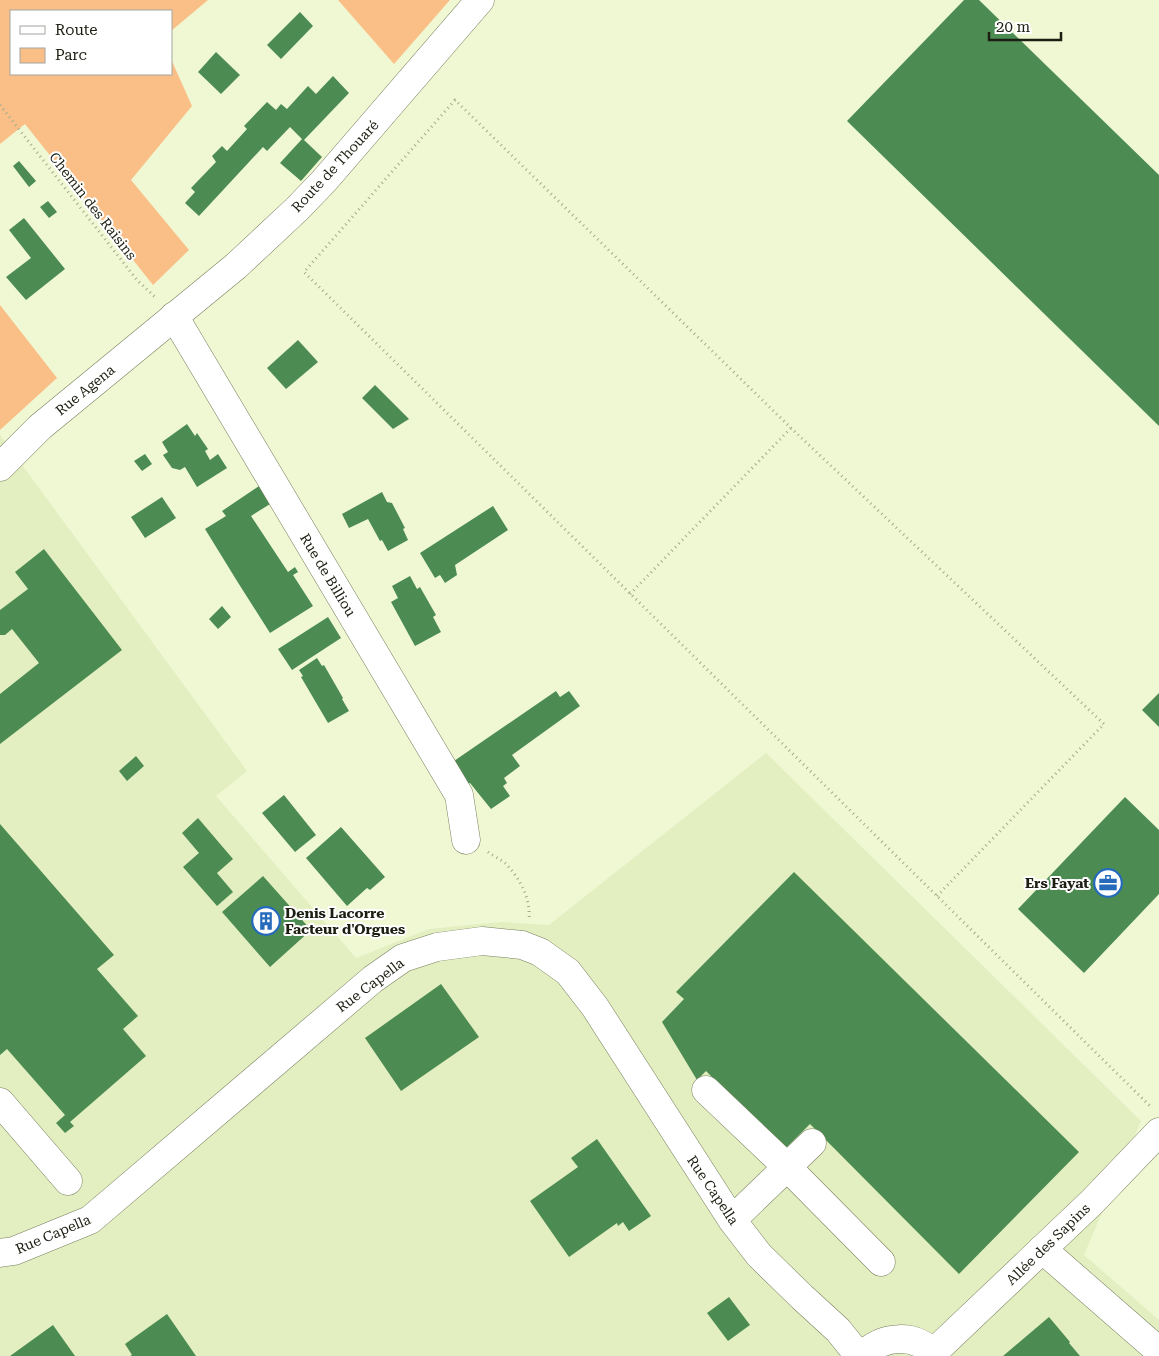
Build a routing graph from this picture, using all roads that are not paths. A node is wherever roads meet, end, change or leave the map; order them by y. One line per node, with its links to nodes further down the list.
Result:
1 (480, 0): 2 (street, Route de Thouaré)
2 (174, 316): 3 (street, Rue Agena); 4 (street, Rue de Billiou)
3 (0, 467)
4 (466, 840)
5 (706, 1090): 9 (street)
6 (0, 1102): 10 (street)
7 (1156, 1120): 12 (street, Allée des Sapins)
8 (812, 1143): 9 (street)
9 (787, 1167): 11 (street); 14 (street)
10 (68, 1181)
11 (732, 1220): 13 (street, Rue Capella); 17 (street, Rue Capella)
12 (1042, 1249): 15 (street); 16 (street, Allée des Sapins)
13 (0, 1253)
14 (881, 1262)
15 (1159, 1351)
16 (935, 1354): 17 (street)
17 (860, 1356)

